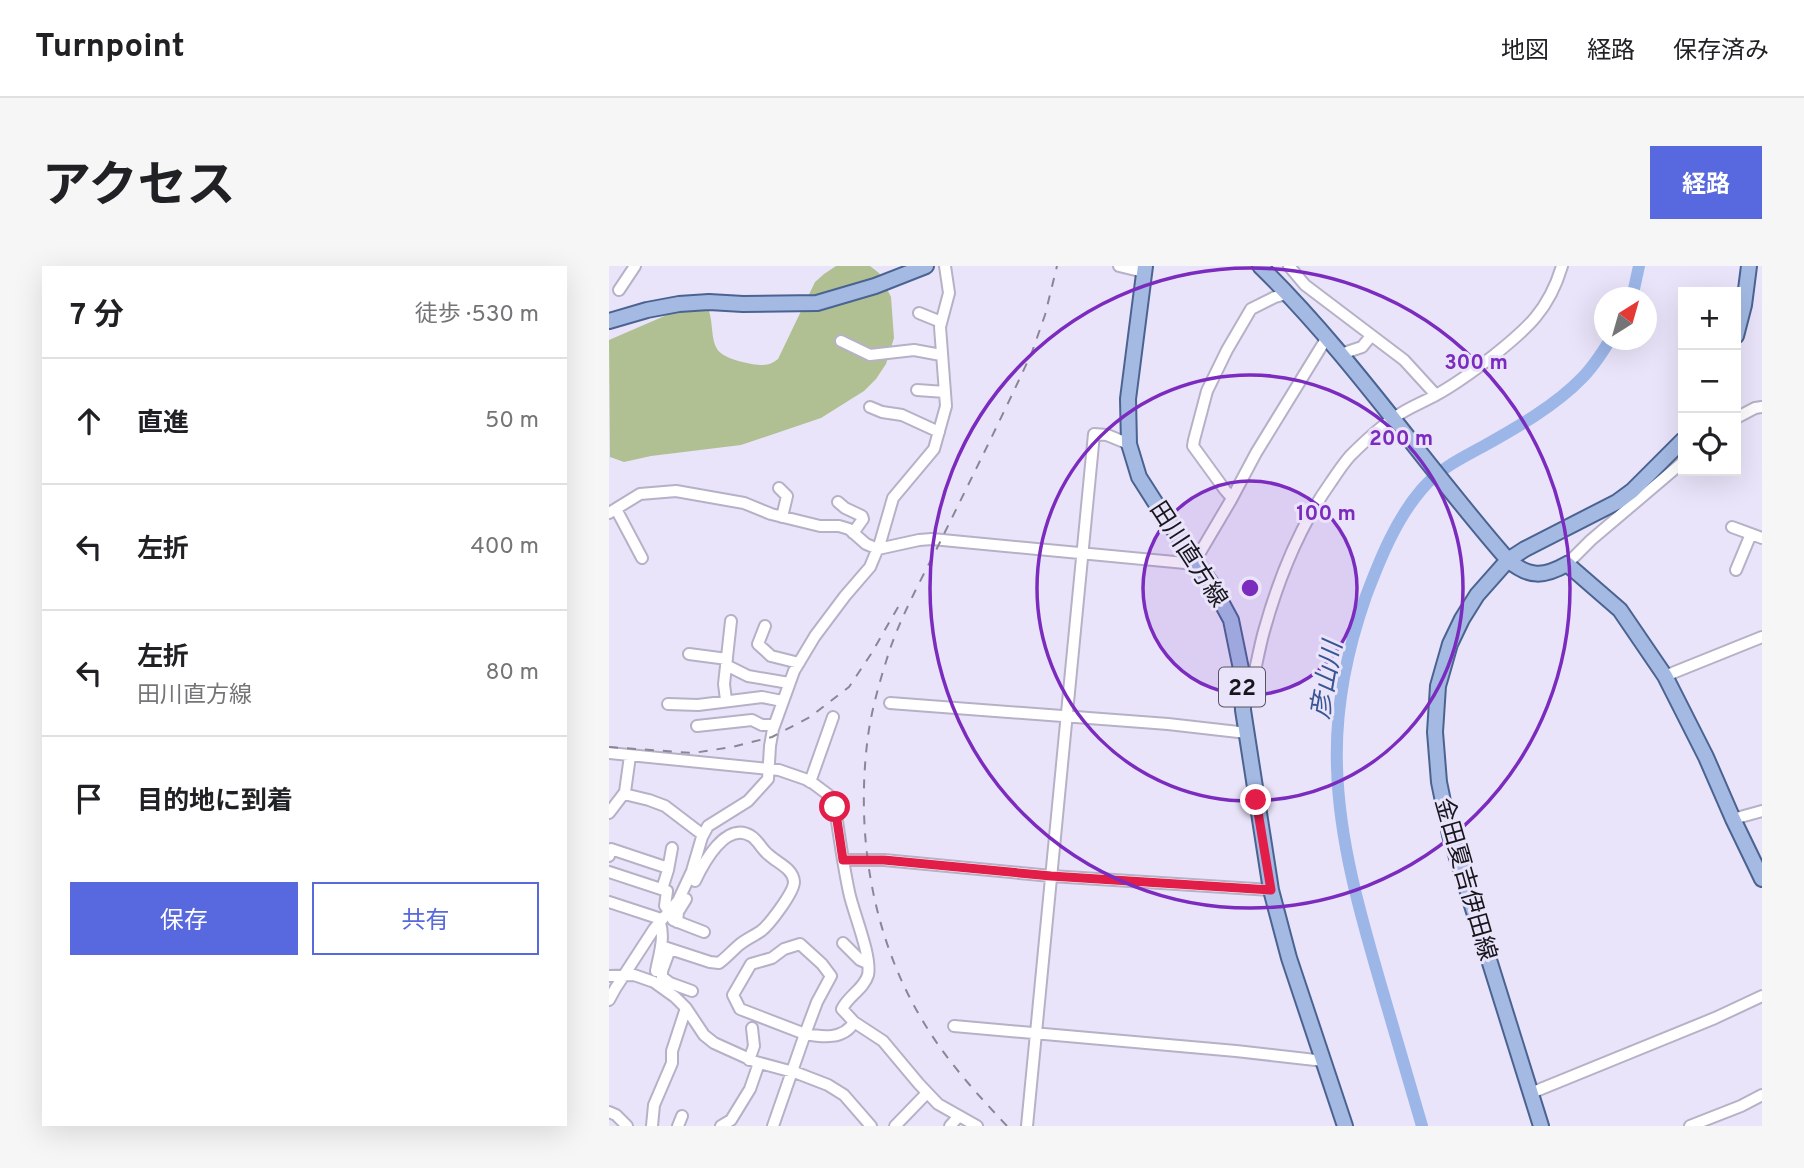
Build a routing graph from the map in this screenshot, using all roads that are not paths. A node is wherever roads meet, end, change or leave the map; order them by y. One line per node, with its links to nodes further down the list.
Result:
1 (635, 266): 10 (street)
2 (925, 266): 14 (main road)
3 (945, 266): 15 (street)
4 (1119, 266): 9 (street)
5 (1260, 266): 11 (main road)
6 (1289, 266): 16 (street)
7 (1562, 266): 23 (street)
8 (1749, 266): 13 (main road)
9 (1145, 269): 29 (main road, 田川直方線 / 22)
10 (619, 290)
11 (1287, 294): 17 (main road); 33 (street)
12 (919, 313): 15 (street)
13 (1741, 314)
14 (609, 321)
15 (941, 322): 19 (street)
16 (1371, 336): 20 (street); 23 (street)
17 (1326, 339): 20 (main road); 33 (street)
18 (841, 341): 19 (street)
19 (941, 355): 22 (street)
20 (1342, 356): 27 (main road)
21 (917, 390): 22 (street)
22 (945, 392): 28 (street)
23 (1436, 395): 27 (street)
24 (870, 407): 28 (street)
25 (1762, 407): 26 (street)
26 (1741, 415)
27 (1395, 421): 43 (main road); 60 (street)
28 (939, 432): 41 (street)
29 (1129, 443): 42 (street); 45 (main road, 田川直方線 / 22)
30 (1678, 445): 43 (main road, 金田夏吉伊田線)
31 (1678, 466): 46 (street)
32 (779, 488): 36 (street)
33 (1232, 498): 45 (street)
34 (838, 502): 38 (street)
35 (613, 511): 36 (street); 44 (street)
36 (782, 517): 38 (street)
37 (1732, 527): 39 (street)
38 (853, 533): 41 (street)
39 (1751, 534): 40 (street); 47 (street)
40 (1762, 538)
41 (878, 549): 42 (street); 53 (street)
42 (1081, 554): 45 (street); 62 (street)
43 (1504, 557): 46 (main road); 107 (main road, 金田夏吉伊田線)
44 (642, 558)
45 (1195, 561): 60 (main road, 田川直方線 / 22)
46 (1567, 564): 54 (main road)
47 (1736, 570)
48 (731, 621): 52 (street)
49 (765, 626): 53 (street)
50 (1762, 637): 54 (street)
51 (689, 654): 52 (street)
52 (726, 662): 55 (street); 56 (street)
53 (799, 663): 55 (street)
54 (1665, 676): 73 (main road)
55 (789, 683): 57 (street)
56 (726, 700): 57 (street); 59 (street)
57 (782, 701): 63 (street)
58 (890, 703): 62 (street)
59 (668, 704)
60 (1243, 710): 65 (main road, 田川直方線 / 22)
61 (833, 717): 69 (street)
62 (1067, 717): 65 (street); 80 (street)
63 (774, 725): 64 (street); 68 (street)
64 (697, 726)
65 (1247, 733): 83 (main road, 田川直方線 / 22)
66 (609, 753): 67 (street)
67 (630, 755): 68 (street); 70 (street)
68 (768, 768): 69 (street); 74 (street)
69 (810, 782): 77 (street)
70 (624, 794): 72 (street); 74 (street)
71 (1762, 811): 73 (street)
72 (609, 813)
73 (1733, 820): 81 (main road)
74 (703, 835): 85 (street)
75 (672, 848): 78 (street)
76 (609, 856): 78 (street)
77 (843, 860): 80 (street); 90 (street)
78 (668, 868): 82 (street)
79 (609, 872): 82 (street)
80 (1051, 876): 83 (street); 102 (street)
81 (1762, 879)
82 (662, 889): 85 (street)
83 (1271, 890): 104 (main road, 田川直方線 / 22)
84 (609, 902): 85 (street)
85 (663, 917): 86 (street); 89 (street); 91 (street)
86 (677, 922): 87 (street); 89 (street)
87 (704, 932)
88 (843, 943): 90 (street)
89 (666, 948): 93 (street); 94 (street)
90 (867, 963): 98 (street)
91 (624, 974): 92 (street); 93 (street); 96 (street)
92 (609, 976)
93 (654, 982): 97 (street)
94 (692, 991)
95 (1762, 996): 107 (street)
96 (609, 1000)
97 (686, 1008): 103 (street); 112 (street)
98 (854, 1022): 101 (street); 106 (street)
99 (954, 1026): 102 (street)
100 (752, 1028): 103 (street)
101 (805, 1034): 101 (street); 105 (street)
102 (1037, 1034): 104 (street); 119 (street)
103 (754, 1061): 105 (street); 113 (street)
104 (1324, 1061): 120 (main road, 田川直方線 / 22)
105 (791, 1071): 114 (street); 115 (street)
106 (927, 1093): 110 (street); 116 (street)
107 (1531, 1093): 121 (main road, 金田夏吉伊田線)
108 (1762, 1095): 122 (street)
109 (609, 1112): 111 (street)
110 (959, 1116): 117 (street); 118 (street)
111 (627, 1126)
112 (652, 1126)
113 (721, 1126)
114 (773, 1126)
115 (871, 1126)
116 (895, 1126)
117 (950, 1126)
118 (977, 1126)
119 (1027, 1126)
120 (1345, 1126)
121 (1541, 1126)
122 (1690, 1126)

